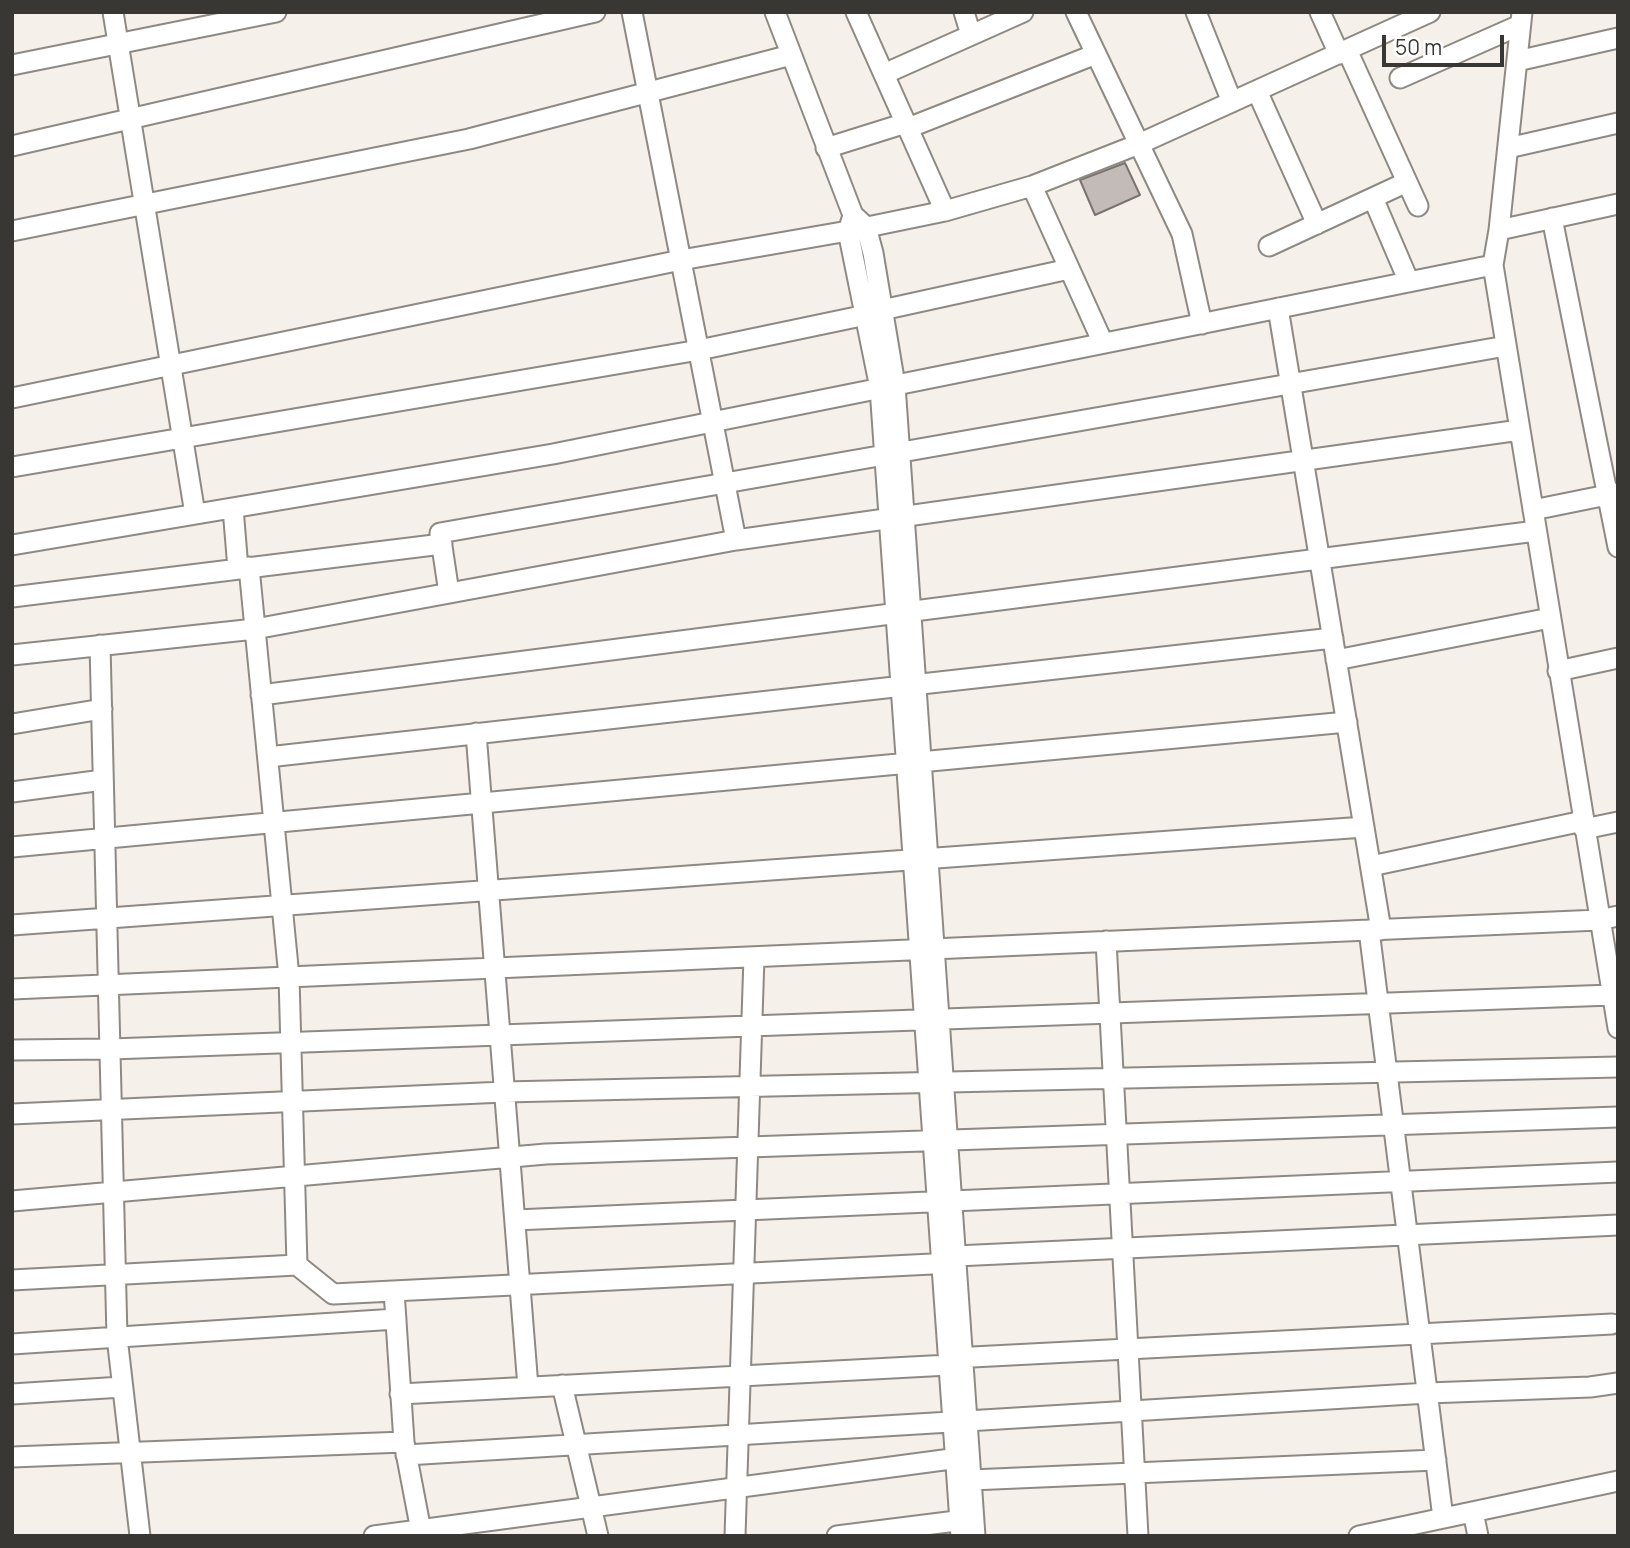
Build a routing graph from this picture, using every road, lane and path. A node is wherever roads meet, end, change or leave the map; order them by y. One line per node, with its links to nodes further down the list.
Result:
1 (113, 12): 16 (street)
2 (276, 12): 16 (street)
3 (596, 12): 27 (street)
4 (632, 12): 25 (street)
5 (775, 12): 19 (street)
6 (856, 12): 22 (street)
7 (964, 12): 14 (street)
8 (1023, 12): 14 (street)
9 (1076, 12): 18 (street)
10 (1196, 12): 26 (street)
11 (1320, 12): 17 (street)
12 (1430, 12): 17 (street)
13 (1521, 18): 20 (street); 23 (street)
14 (971, 35): 22 (street)
15 (1618, 37): 20 (street)
16 (118, 44): 21 (street); 27 (street)
17 (1343, 52): 24 (street); 34 (street)
18 (1096, 54): 29 (street); 30 (street)
19 (791, 55): 25 (street); 32 (street)
20 (1517, 61): 33 (street)
21 (12, 65)
22 (884, 74): 29 (street)
23 (1400, 78)
24 (1257, 91): 26 (street); 43 (street)
25 (648, 93): 37 (street); 47 (street)
26 (1232, 102): 30 (street)
27 (131, 119): 31 (street); 37 (street)
28 (1618, 123): 33 (street)
29 (907, 126): 32 (street); 40 (street)
30 (1139, 144): 35 (street); 53 (street)
31 (12, 146)
32 (826, 148): 42 (street)
33 (1508, 148): 44 (street)
34 (1407, 182): 36 (street); 39 (street)
35 (1032, 186): 40 (street); 49 (street)
36 (1373, 198): 43 (street); 50 (street)
37 (145, 204): 45 (street); 57 (street)
38 (1618, 204): 41 (street)
39 (1418, 206)
40 (945, 211): 42 (street)
41 (1552, 218): 44 (street); 68 (street)
42 (856, 224): 47 (street); 52 (street)
43 (1317, 224): 46 (street)
44 (1499, 230): 48 (street)
45 (12, 231)
46 (1269, 247)
47 (681, 260): 56 (street); 57 (street)
48 (1493, 265): 50 (street); 55 (street)
49 (1069, 269): 52 (street); 54 (street)
50 (1409, 282): 51 (street)
51 (1278, 309): 53 (street); 58 (street)
52 (874, 312): 56 (street); 59 (street)
53 (1202, 324): 54 (street)
54 (1103, 344): 59 (street)
55 (1506, 346): 58 (street); 62 (street)
56 (699, 350): 61 (street); 63 (street)
57 (172, 365): 60 (street); 63 (street)
58 (1290, 384): 64 (street); 65 (street)
59 (887, 387): 61 (street); 64 (street)
60 (12, 398)
61 (713, 422): 67 (street); 69 (street)
62 (1520, 430): 65 (street); 70 (street)
63 (183, 438): 66 (street); 71 (street)
64 (892, 454): 67 (street); 72 (street)
65 (1303, 460): 72 (street); 78 (street)
66 (12, 467)
67 (725, 483): 74 (street); 75 (street)
68 (1613, 494): 70 (street); 77 (street)
69 (233, 508): 71 (street); 79 (street)
70 (1532, 510): 73 (street)
71 (195, 514): 76 (street)
72 (896, 518): 74 (street); 82 (street)
73 (1536, 531): 78 (street); 83 (street)
74 (736, 540): 80 (street)
75 (442, 544): 79 (street); 80 (street)
76 (12, 545)
77 (1618, 547)
78 (1320, 559): 82 (street); 85 (street)
79 (244, 568): 81 (street); 84 (street)
80 (449, 593): 84 (street)
81 (12, 597)
82 (903, 612): 91 (street); 92 (street)
83 (1550, 618): 89 (street); 90 (street)
84 (255, 629): 86 (street); 92 (street)
85 (1333, 638): 89 (street); 91 (street)
86 (100, 645): 87 (street); 93 (street)
87 (12, 654)
88 (1618, 658): 90 (street)
89 (1336, 660): 94 (street)
90 (1558, 671): 104 (street)
91 (908, 685): 96 (street); 98 (street)
92 (261, 695): 97 (street)
93 (102, 709): 95 (street); 99 (street)
94 (1347, 722): 98 (street); 105 (street)
95 (12, 724)
96 (476, 733): 97 (street); 101 (street)
97 (268, 757): 103 (street)
98 (914, 763): 101 (street); 108 (street)
99 (103, 780): 100 (street); 106 (street)
100 (12, 792)
101 (481, 803): 103 (street); 110 (street)
102 (1618, 822): 104 (street)
103 (274, 823): 106 (street); 111 (street)
104 (1583, 825): 109 (street); 113 (street)
105 (1364, 827): 108 (street); 109 (street)
106 (105, 839): 107 (street); 112 (street)
107 (12, 848)
108 (920, 859): 110 (street); 117 (street)
109 (1371, 866): 115 (street)
110 (488, 890): 111 (street); 119 (street)
111 (282, 905): 112 (street); 120 (street)
112 (107, 918): 114 (street); 121 (street)
113 (1608, 918): 115 (street); 123 (street)
114 (12, 925)
115 (1375, 930): 116 (street); 124 (street)
116 (1106, 941): 117 (street); 125 (street)
117 (927, 949): 118 (street); 126 (street)
118 (754, 957): 119 (street); 127 (street)
119 (494, 968): 120 (street); 129 (street)
120 (289, 977): 121 (street); 130 (street)
121 (109, 985): 122 (street); 131 (street)
122 (12, 989)
123 (1612, 995): 124 (street); 128 (street)
124 (1378, 1003): 125 (street); 134 (street)
125 (1110, 1013): 126 (street); 135 (street)
126 (932, 1019): 127 (street); 136 (street)
127 (752, 1026): 129 (street); 137 (street)
128 (1618, 1028)
129 (500, 1035): 130 (street); 138 (street)
130 (291, 1042): 131 (street); 139 (street)
131 (111, 1049): 132 (street); 140 (street)
132 (12, 1050)
133 (1618, 1067): 134 (street)
134 (1387, 1072): 135 (street); 143 (street)
135 (1113, 1079): 136 (street); 144 (street)
136 (936, 1083): 137 (street); 145 (street)
137 (750, 1087): 138 (street); 146 (street)
138 (504, 1092): 139 (street); 147 (street)
139 (292, 1102): 140 (street); 149 (street)
140 (113, 1110): 141 (street); 151 (street)
141 (12, 1114)
142 (1618, 1117): 143 (street)
143 (1394, 1125): 144 (street); 150 (street)
144 (1116, 1134): 145 (street); 152 (street)
145 (940, 1140): 146 (street); 154 (street)
146 (748, 1147): 147 (street); 155 (street)
147 (510, 1157): 149 (street); 156 (street)
148 (1618, 1172): 150 (street)
149 (295, 1176): 151 (street); 161 (street)
150 (1401, 1182): 152 (street); 158 (street)
151 (114, 1192): 153 (street); 162 (street)
152 (1119, 1194): 154 (street); 159 (street)
153 (12, 1200)
154 (945, 1202): 155 (street); 160 (street)
155 (746, 1210): 156 (street); 163 (street)
156 (515, 1220): 165 (street)
157 (1618, 1225): 158 (street)
158 (1408, 1235): 159 (street); 169 (street)
159 (1122, 1249): 160 (street); 172 (street)
160 (951, 1261): 163 (street); 173 (street)
161 (297, 1265): 162 (street); 166 (street)
162 (116, 1274): 164 (street); 170 (street)
163 (744, 1274): 165 (street); 174 (street)
164 (12, 1280)
165 (520, 1285): 166 (street); 178 (street)
166 (394, 1291): 167 (street)
167 (396, 1320): 170 (street); 181 (street)
168 (1612, 1324): 169 (street)
169 (1420, 1334): 172 (street); 179 (street)
170 (117, 1337): 171 (street); 177 (street)
171 (12, 1344)
172 (1128, 1349): 173 (street); 182 (street)
173 (953, 1360): 174 (street); 183 (street)
174 (740, 1376): 176 (street); 184 (street)
175 (1618, 1383): 179 (street)
176 (562, 1385): 178 (street); 185 (street)
177 (122, 1387): 180 (street); 187 (street)
178 (528, 1387): 181 (street)
179 (1427, 1393): 182 (street); 190 (street)
180 (12, 1394)
181 (400, 1394): 186 (street)
182 (1131, 1411): 183 (street); 191 (street)
183 (960, 1421): 184 (street); 189 (street)
184 (738, 1435): 185 (street); 194 (street)
185 (576, 1444): 186 (street); 195 (street)
186 (405, 1449): 187 (street); 199 (street)
187 (130, 1453): 188 (street); 200 (street)
188 (12, 1457)
189 (962, 1458): 192 (street); 194 (street); 198 (street)
190 (1436, 1460): 191 (street); 197 (street)
191 (1135, 1473): 192 (street); 205 (street)
192 (971, 1480): 198 (street)
193 (1618, 1481): 196 (street)
194 (737, 1488): 195 (street); 203 (street)
195 (591, 1507): 199 (street); 202 (street)
196 (1473, 1512): 197 (street); 207 (street)
197 (1443, 1518): 206 (street)
198 (967, 1528): 204 (street)
199 (421, 1533): 201 (street)
200 (140, 1536)
201 (374, 1536)
202 (598, 1536)
203 (735, 1536)
204 (837, 1536)
205 (1138, 1536)
206 (1359, 1536)
207 (1478, 1536)

